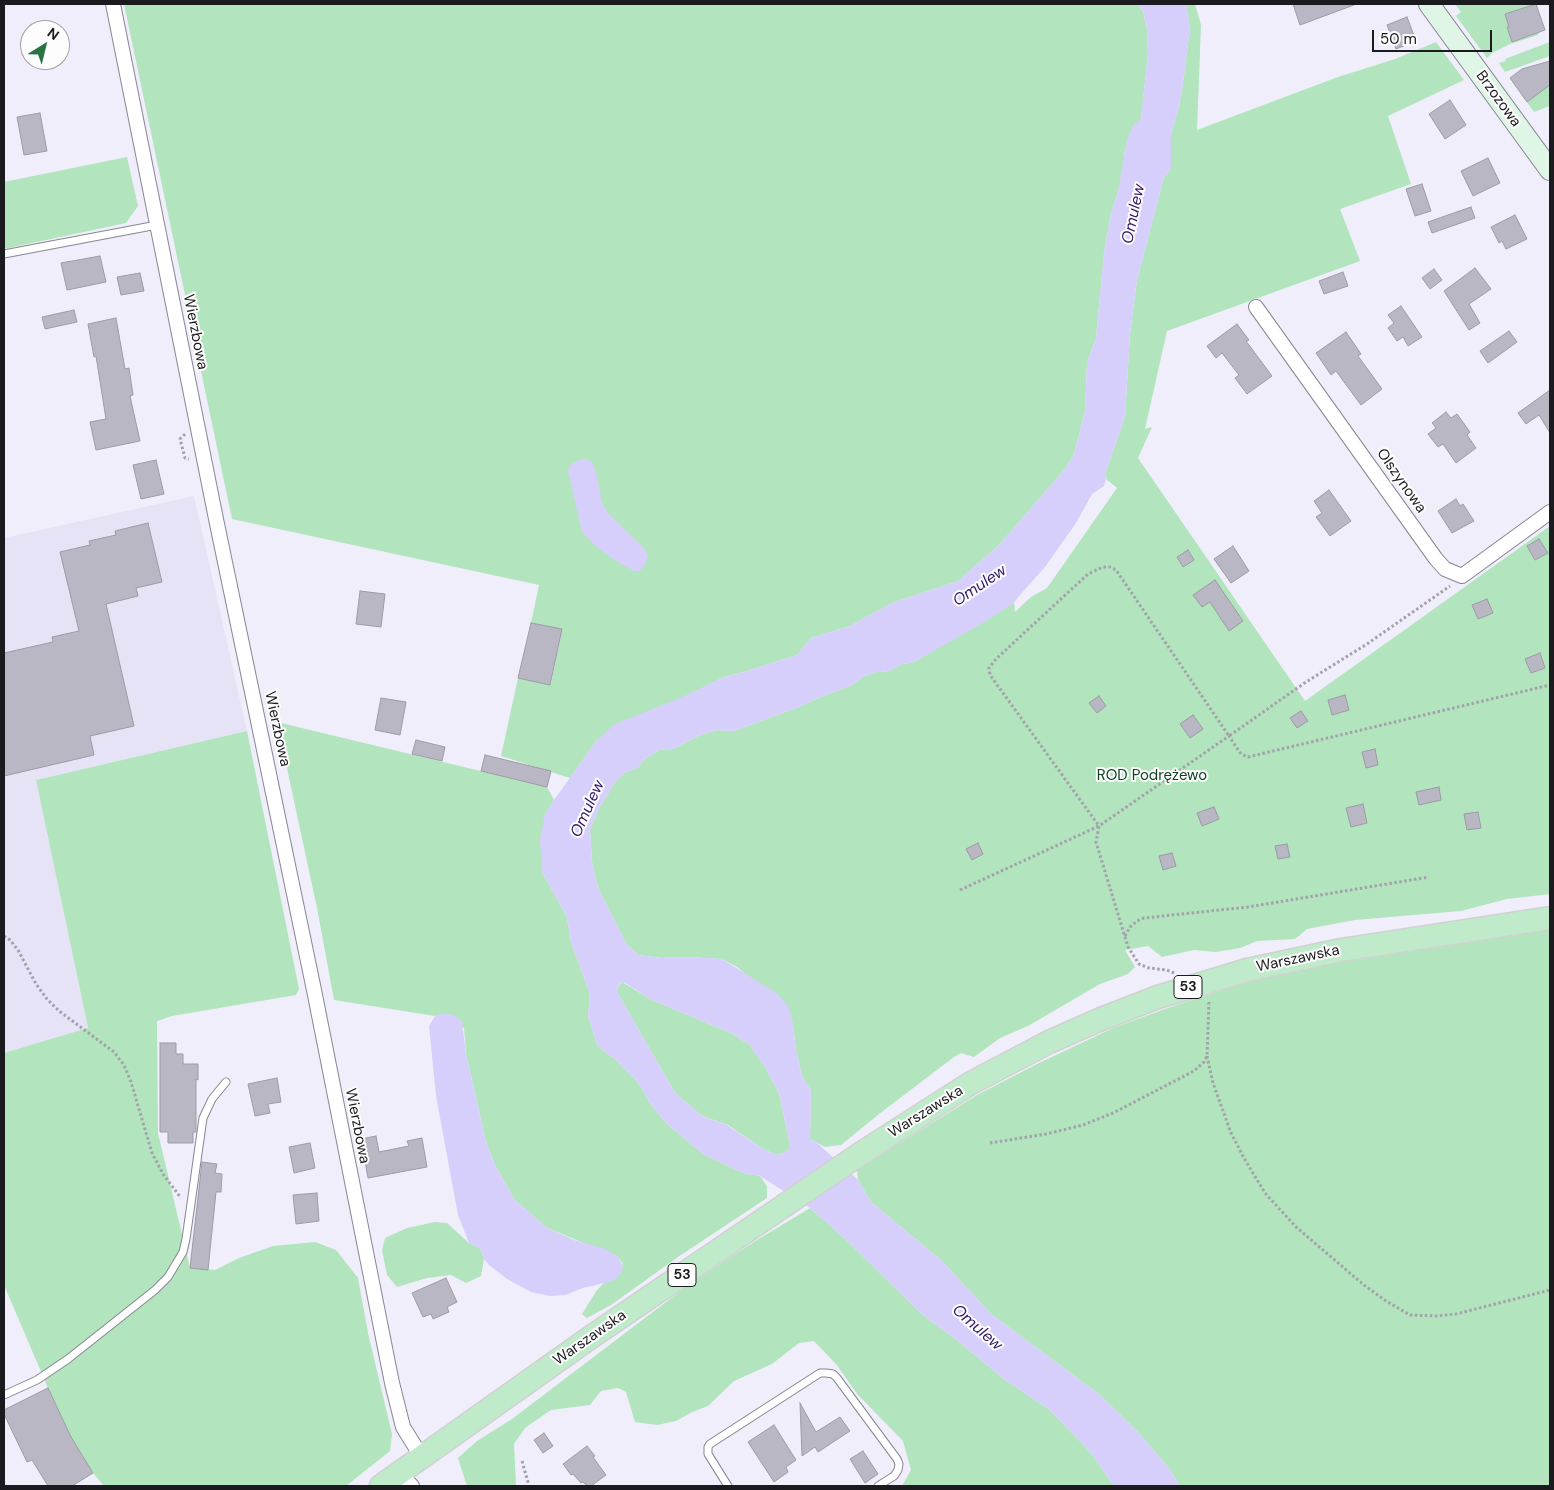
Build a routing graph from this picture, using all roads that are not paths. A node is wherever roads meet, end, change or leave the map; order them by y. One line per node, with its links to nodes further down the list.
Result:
1 (113, 4): 4 (street, Wierzbowa)
2 (1429, 4): 3 (main road, Brzozowa)
3 (1550, 170)
4 (157, 225): 5 (lane); 11 (street, Wierzbowa)
5 (4, 254)
6 (1256, 307): 7 (street, Olszynowa)
7 (1550, 512)
8 (1550, 918): 11 (main road, Warszawska / 53)
9 (226, 1082): 10 (lane)
10 (4, 1395)
11 (421, 1456): 12 (main road, Warszawska / 53)
12 (405, 1482): 13 (main road, Warszawska / 53)
13 (381, 1486)
14 (728, 1486): 15 (lane)
15 (878, 1486)

